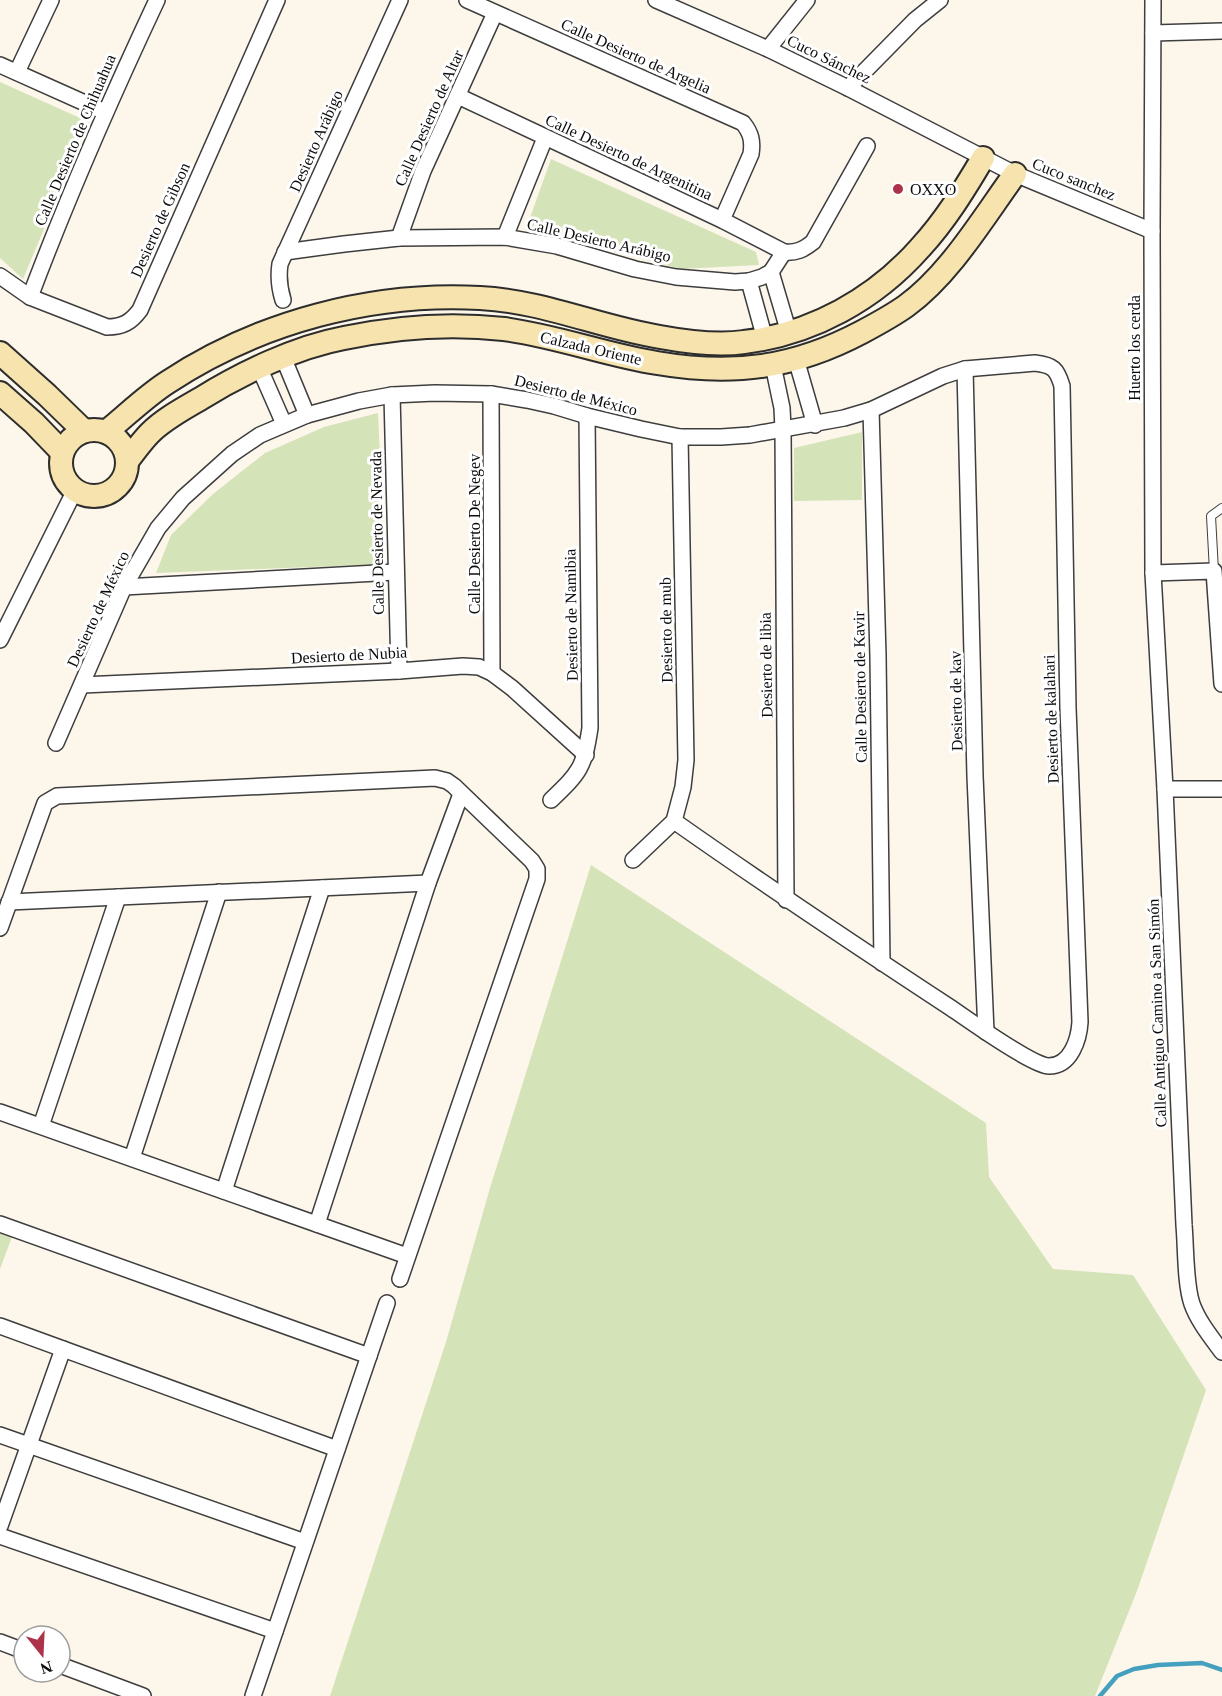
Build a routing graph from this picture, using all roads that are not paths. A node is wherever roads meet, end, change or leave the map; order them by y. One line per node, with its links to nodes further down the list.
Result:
1 (51, 0): 16 (street)
2 (157, 0): 19 (street, Calle Desierto de Chihuahua)
3 (277, 0): 33 (street, Desierto de Gibson)
4 (400, 0): 28 (street, Desierto Arábigo)
5 (467, 0): 11 (street, Calle Desierto de Argelia)
6 (656, 0): 10 (street, Cuco Sánchez)
7 (807, 0): 14 (street)
8 (940, 0): 17 (street)
9 (1154, 0): 13 (street, Huerto los cerda)
10 (682, 5): 14 (street, Cuco Sánchez)
11 (495, 13): 18 (street, Calle Desierto de Altar); 24 (street, Calle Desierto de Argelia)
12 (1222, 31): 13 (street)
13 (1153, 33): 25 (street, Huerto los cerda)
14 (768, 49): 17 (street, Cuco Sánchez)
15 (0, 65): 16 (street)
16 (17, 72): 19 (street)
17 (848, 88): 22 (street, Cuco Sánchez)
18 (458, 96): 20 (street, Calle Desierto de Argenitina); 27 (street, Calle Desierto de Altar)
19 (105, 112): 33 (street, Calle Desierto de Chihuahua)
20 (545, 138): 24 (street, Calle Desierto de Argenitina); 26 (street)
21 (867, 146): 29 (street)
22 (983, 158): 23 (street, Cuco sanchez); 36 (street, Calzada Oriente)
23 (1015, 174): 25 (street, Cuco sanchez); 41 (street, Calzada Oriente)
24 (722, 220): 29 (street, Calle Desierto de Argenitina)
25 (1152, 231): 64 (street, Huerto los cerda)
26 (505, 237): 27 (street, Calle Desierto Arábigo); 32 (street, Calle Desierto Arábigo)
27 (399, 238): 28 (street, Calle Desierto Arábigo)
28 (285, 252): 34 (street, Desierto Arábigo)
29 (784, 252): 30 (street)
30 (771, 272): 32 (street, Calle Desierto Arábigo); 36 (street)
31 (0, 276): 33 (street, Desierto de Gibson)
32 (749, 281): 38 (street)
33 (30, 297)
34 (283, 300)
35 (337, 311): 37 (street); 38 (street, Calzada Oriente); 56 (street, Calzada Oriente)
36 (789, 333): 38 (street, Calzada Oriente); 41 (street)
37 (343, 338): 40 (street, Calzada Oriente); 43 (street, Calzada Oriente)
38 (765, 339): 43 (street)
39 (0, 353): 55 (street)
40 (283, 357): 44 (street, Calzada Oriente); 50 (street)
41 (796, 359): 43 (street, Calzada Oriente); 53 (street)
42 (1046, 364): 45 (street, Desierto de México); 89 (street, Desierto de kalahari)
43 (773, 365): 54 (street, Desierto de libia)
44 (259, 367): 52 (street); 59 (street, Calzada Oriente)
45 (965, 369): 49 (street, Desierto de México); 89 (street, Desierto de kav)
46 (0, 393): 58 (street)
47 (490, 394): 48 (street, Desierto de México); 51 (street, Desierto de México); 70 (street, Calle Desierto De Negev)
48 (392, 395): 50 (street, Desierto de México); 63 (street, Calle Desierto de Nevada)
49 (872, 410): 53 (street, Desierto de México); 88 (street, Calle Desierto de Kavir)
50 (307, 415): 52 (street, Desierto de México)
51 (586, 417): 57 (street, Desierto de México); 74 (street, Desierto de Namibia)
52 (284, 424): 65 (street, Desierto de México)
53 (815, 424): 54 (street, Desierto de México)
54 (783, 429): 57 (street, Desierto de México); 85 (street, Desierto de libia)
55 (84, 431): 56 (street); 58 (street)
56 (106, 432): 59 (street)
57 (680, 437): 79 (street, Desierto de mub)
58 (62, 452): 60 (street)
59 (128, 460): 60 (street)
60 (75, 490): 67 (street)
61 (1222, 508): 62 (lane)
62 (1214, 571): 64 (street); 66 (street)
63 (395, 572): 65 (street); 69 (street, Calle Desierto de Nevada)
64 (1153, 573): 68 (street, Huerto los cerda)
65 (124, 587): 72 (street, Desierto de México)
66 (1219, 601): 71 (street)
67 (0, 640)
68 (1157, 664): 75 (street, Calle Antiguo Camino a San Simón)
69 (399, 671): 70 (street, Desierto de Nubia); 72 (street, Desierto de Nubia)
70 (492, 673): 74 (street, Desierto de Nubia)
71 (1222, 684)
72 (82, 685): 73 (street, Desierto de México)
73 (56, 743)
74 (586, 755): 78 (street, Desierto de Namibia)
75 (1165, 789): 76 (street); 101 (street, Calle Antiguo Camino a San Simón)
76 (1222, 789)
77 (461, 794): 81 (street); 86 (street); 96 (street)
78 (551, 800)
79 (674, 821): 80 (street); 85 (street)
80 (633, 860)
81 (428, 883): 82 (street); 95 (street)
82 (322, 888): 83 (street); 93 (street)
83 (219, 892): 84 (street); 92 (street)
84 (118, 897): 86 (street); 91 (street)
85 (786, 900): 88 (street)
86 (9, 902): 87 (street)
87 (0, 928)
88 (882, 963): 89 (street)
89 (986, 1032)
90 (0, 1112): 91 (street)
91 (41, 1126): 92 (street)
92 (132, 1158): 93 (street)
93 (225, 1191): 95 (street)
94 (0, 1224): 102 (street)
95 (317, 1224): 96 (street)
96 (407, 1256): 97 (street)
97 (400, 1279)
98 (387, 1303): 102 (street)
99 (0, 1326): 100 (street)
100 (63, 1349): 104 (street); 105 (street)
101 (1222, 1352)
102 (369, 1356): 105 (street)
103 (0, 1435): 104 (street)
104 (29, 1446): 106 (street); 108 (street)
105 (337, 1449): 108 (street)
106 (0, 1526)
107 (0, 1536): 109 (street)
108 (305, 1542): 109 (street)
109 (275, 1631): 112 (street)
110 (72, 1669): 111 (street)
111 (143, 1696)
112 (253, 1696)

